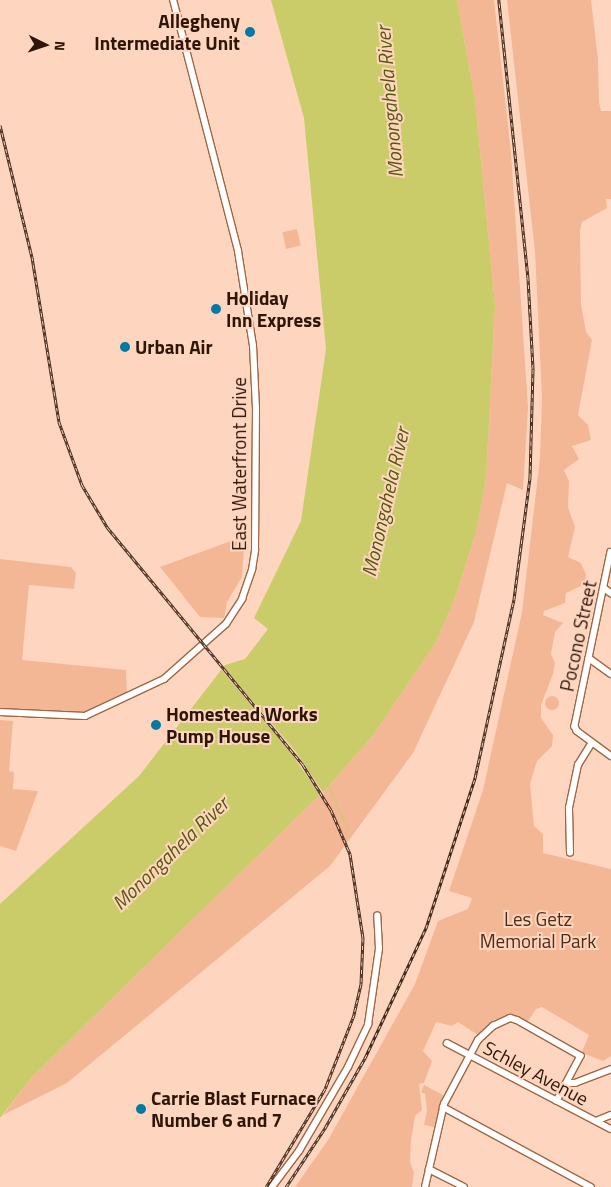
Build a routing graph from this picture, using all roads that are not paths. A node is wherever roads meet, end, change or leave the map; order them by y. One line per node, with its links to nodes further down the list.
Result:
1 (173, 0): 7 (street, East Waterfront Drive)
2 (611, 552): 3 (street, Pocono Street)
3 (604, 588): 4 (street); 5 (street, Pocono Street)
4 (611, 593)
5 (589, 658): 6 (street); 8 (street, Pocono Street)
6 (611, 674)
7 (0, 712)
8 (592, 743): 9 (street); 10 (street)
9 (611, 756)
10 (570, 853)
11 (377, 916): 22 (street)
12 (447, 1043): 13 (street, Schley Avenue)
13 (470, 1055): 15 (street); 16 (street, Schley Avenue); 17 (street)
14 (611, 1069): 15 (street)
15 (567, 1083): 16 (street)
16 (557, 1101): 19 (street, Schley Avenue)
17 (443, 1107): 21 (street); 25 (street)
18 (611, 1115): 19 (street)
19 (596, 1121): 20 (street, Schley Avenue)
20 (611, 1129)
21 (429, 1169): 23 (street); 24 (street)
22 (272, 1187)
23 (425, 1187)
24 (464, 1187)
25 (591, 1187)

